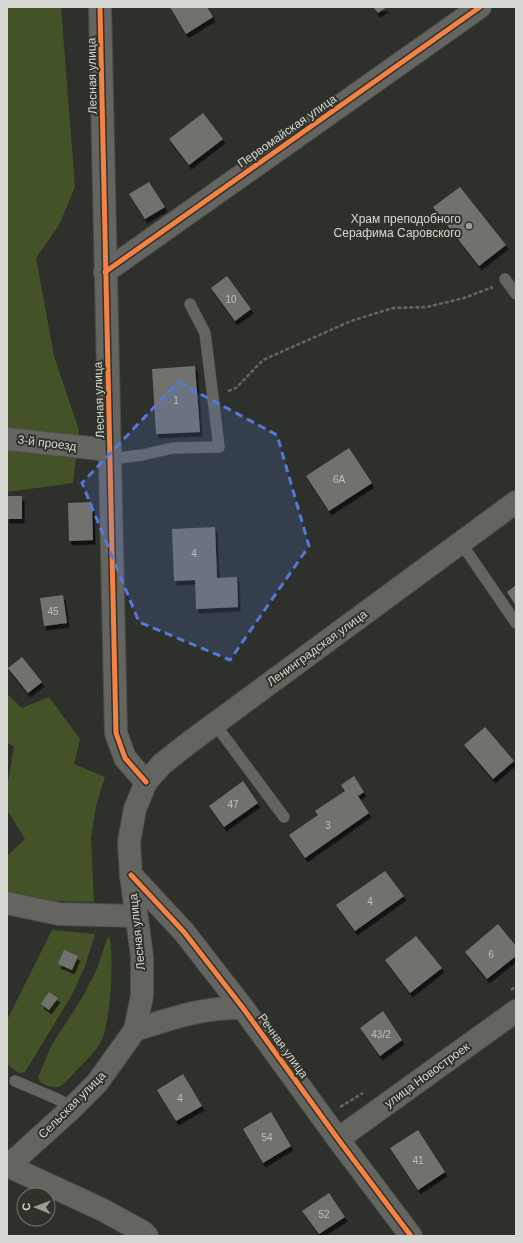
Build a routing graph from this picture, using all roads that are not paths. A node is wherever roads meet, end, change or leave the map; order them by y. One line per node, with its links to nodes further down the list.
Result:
1 (100, 7): 3 (street, Лесная улица)
2 (480, 7): 3 (street, Первомайская улица)
3 (105, 272): 8 (street, Лесная улица)
4 (505, 279): 5 (lane)
5 (516, 294)
6 (190, 304): 8 (lane)
7 (7, 438): 8 (street, 3-й проезд)
8 (110, 455): 13 (street, Лесная улица)
9 (516, 502): 10 (street, Ленинградская улица)
10 (461, 543): 11 (lane); 12 (street, Ленинградская улица)
11 (516, 623)
12 (215, 724): 13 (street, Ленинградская улица); 15 (lane)
13 (146, 782): 14 (street, Ленинградская улица)
14 (135, 809): 16 (street, Лесная улица)
15 (284, 817)
16 (131, 875): 18 (street, Лесная улица); 19 (street, Речная улица)
17 (7, 903): 18 (street)
18 (136, 916): 21 (street, Лесная улица)
19 (243, 1008): 21 (street); 24 (street, Речная улица)
20 (516, 1011): 24 (street, улица Новостроек)
21 (135, 1030): 23 (street, Сельская улица)
22 (15, 1081): 23 (lane)
23 (73, 1107): 25 (street, Сельская улица)
24 (338, 1139): 27 (street, Речная улица)
25 (8, 1167): 26 (street)
26 (147, 1236)
27 (410, 1236)

